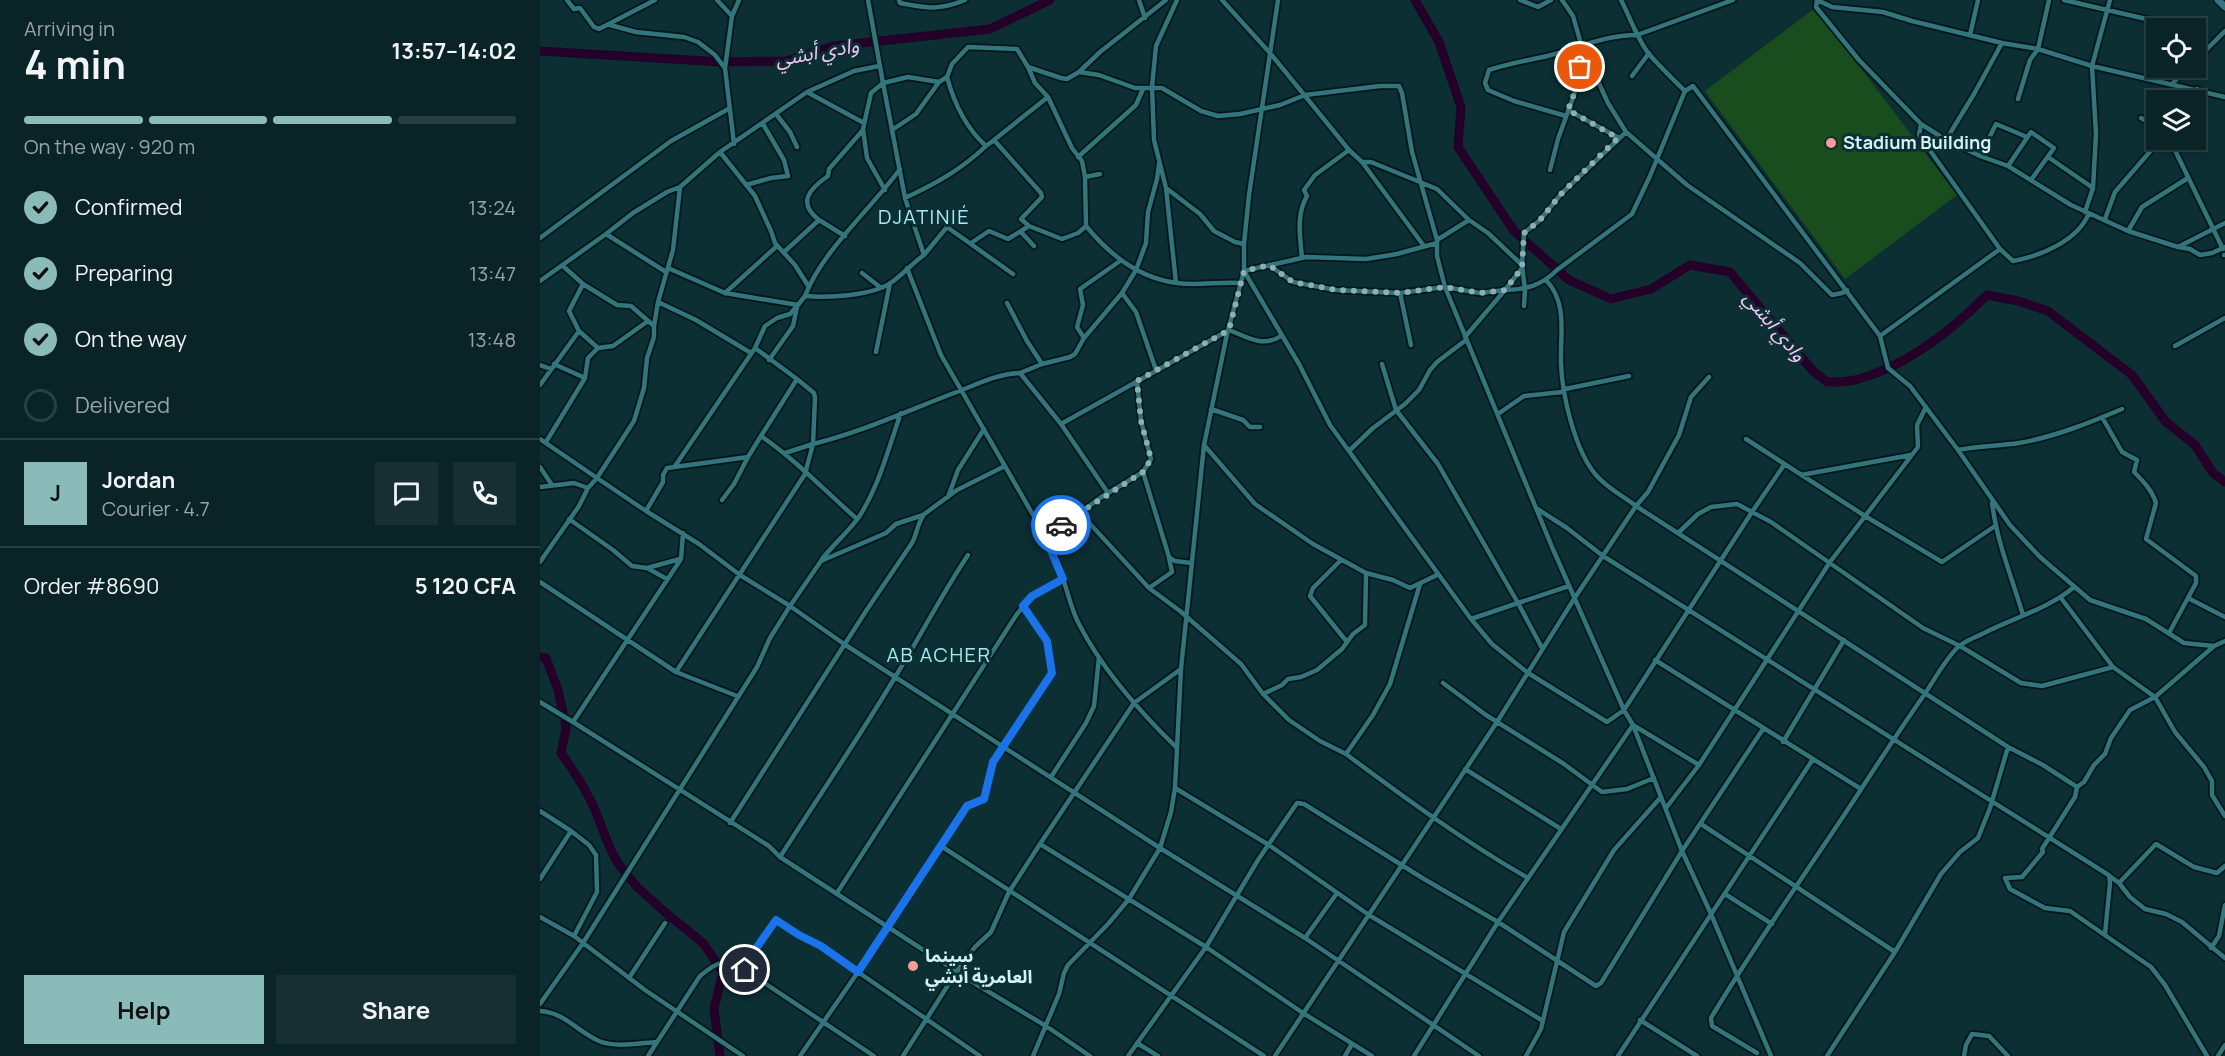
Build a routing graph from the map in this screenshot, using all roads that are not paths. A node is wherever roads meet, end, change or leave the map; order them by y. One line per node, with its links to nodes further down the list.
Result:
1 (567, 0): 34 (street)
2 (655, 0): 34 (street)
3 (717, 0): 31 (street)
4 (739, 0): 31 (street)
5 (868, 0): 45 (street)
6 (899, 0): 26 (street)
7 (965, 0): 26 (street)
8 (1139, 0): 32 (street)
9 (1166, 0): 32 (street)
10 (1177, 0): 56 (street)
11 (1222, 0): 42 (street)
12 (1278, 0): 42 (street)
13 (1520, 0): 14 (street)
14 (1551, 0)
15 (1562, 0): 39 (street)
16 (1621, 0): 36 (street)
17 (1715, 0): 27 (street)
18 (1733, 0): 27 (street)
19 (1817, 0): 28 (street); 73 (street)
20 (1838, 0): 28 (street)
21 (1978, 0): 37 (street)
22 (2049, 0): 40 (street)
23 (2064, 0): 30 (street)
24 (2110, 0): 30 (street)
25 (2218, 0): 29 (main road)
26 (958, 1)
27 (1721, 4): 36 (street)
28 (1832, 6): 37 (street)
29 (2225, 7)
30 (2107, 9): 33 (street); 46 (street)
31 (732, 16): 48 (street)
32 (1145, 18): 49 (street)
33 (2146, 19)
34 (610, 25): 48 (street)
35 (2225, 31): 41 (street)
36 (1637, 35): 39 (street); 43 (street)
37 (1970, 35): 38 (street)
38 (2002, 43): 40 (street); 80 (street)
39 (1581, 44): 44 (street); 67 (street)
40 (2038, 49): 46 (street); 64 (street)
41 (2206, 50)
42 (1270, 53): 61 (street); 66 (street)
43 (1649, 53): 50 (street); 59 (street)
44 (1588, 61): 67 (street); 76 (street)
45 (879, 66): 54 (street); 60 (street)
46 (2092, 66): 55 (street); 105 (street)
47 (1028, 67): 49 (street); 51 (street); 63 (street)
48 (725, 68): 65 (street)
49 (1079, 72): 57 (street)
50 (1632, 76)
51 (947, 77): 53 (street); 82 (street)
52 (2178, 78): 55 (street)
53 (939, 82): 54 (street); 75 (street)
54 (883, 83): 71 (street); 75 (street)
55 (2172, 84): 58 (street)
56 (1152, 87): 57 (street); 66 (street); 91 (street)
57 (1143, 89): 89 (street)
58 (2197, 89): 62 (street)
59 (1685, 91): 92 (street); 156 (street)
60 (807, 92): 68 (street); 71 (street)
61 (1305, 95): 66 (street); 84 (street); 101 (street)
62 (2225, 97)
63 (1048, 98): 79 (street); 89 (street)
64 (2018, 99)
65 (730, 108): 81 (street); 122 (street)
66 (1261, 110): 125 (street)
67 (1567, 113): 78 (street); 96 (street)
68 (776, 114): 72 (street); 83 (street)
69 (2140, 118): 70 (street)
70 (2146, 121)
71 (864, 123): 74 (street)
72 (763, 124): 81 (street); 102 (street)
73 (1921, 124): 80 (street); 130 (street)
74 (863, 129): 106 (street); 111 (street)
75 (892, 130): 95 (street)
76 (1626, 132): 78 (street); 92 (street)
77 (2027, 137): 88 (street); 90 (street); 94 (street)
78 (1618, 138): 138 (street)
79 (994, 140): 82 (street); 114 (street)
80 (1946, 140): 88 (street)
81 (734, 144): 87 (street)
82 (986, 146): 107 (street)
83 (796, 147)
84 (1349, 150): 93 (street); 134 (street)
85 (2151, 150): 110 (street)
86 (2175, 150): 99 (street)
87 (720, 152): 102 (street); 103 (street)
88 (1980, 156): 94 (street)
89 (1078, 157): 98 (street)
90 (2048, 157): 100 (street); 105 (street)
91 (1159, 158): 104 (street); 141 (street)
92 (1657, 160): 145 (street); 156 (street)
93 (1362, 162): 101 (street); 128 (street)
94 (2008, 166): 100 (street)
95 (900, 169): 106 (street); 107 (street)
96 (1550, 170)
97 (1100, 174): 98 (street)
98 (1085, 177): 115 (street)
99 (2188, 178): 117 (street); 118 (street)
100 (2031, 180): 108 (street)
101 (1419, 181): 112 (street); 123 (street)
102 (746, 186): 126 (street)
103 (680, 187): 120 (street); 140 (street)
104 (1166, 188): 125 (street); 148 (street)
105 (2093, 188): 108 (street)
106 (885, 190): 121 (street)
107 (905, 198): 133 (street)
108 (2087, 213): 110 (street); 130 (street)
109 (955, 217): 116 (street)
110 (2105, 219): 118 (street)
111 (819, 220): 121 (street); 131 (street)
112 (1469, 220): 123 (street); 138 (street)
113 (2225, 223): 117 (street)
114 (1029, 226): 115 (street); 119 (street)
115 (1086, 226): 135 (street)
116 (948, 227): 124 (street); 133 (street)
117 (2214, 229): 129 (street); 132 (street)
118 (2128, 231): 129 (street)
119 (1021, 232): 124 (street); 127 (street)
120 (606, 234): 137 (street); 140 (street)
121 (845, 236): 151 (street)
122 (540, 238)
123 (1437, 242): 128 (street); 152 (street)
124 (971, 243): 144 (street)
125 (1244, 244): 142 (street)
126 (777, 246): 131 (street); 157 (street)
127 (1034, 246)
128 (1424, 246): 134 (street)
129 (2178, 247): 132 (street)
130 (2001, 249): 171 (street)
131 (784, 252): 151 (street)
132 (2224, 252)
133 (924, 255): 139 (street)
134 (1302, 258): 136 (street)
135 (1120, 261): 141 (street); 172 (street)
136 (1269, 265): 142 (street); 159 (street)
137 (563, 266): 146 (street); 150 (street)
138 (1522, 267): 154 (street); 155 (street)
139 (907, 268): 147 (street); 193 (street)
140 (667, 270): 157 (street); 161 (street)
141 (1136, 270): 148 (street); 158 (street)
142 (1244, 271): 149 (street); 170 (street)
143 (862, 273): 153 (street)
144 (1013, 273)
145 (1546, 280): 155 (street); 192 (street)
146 (540, 281)
147 (891, 283): 153 (street); 178 (street)
148 (1176, 283): 149 (street)
149 (1240, 283): 168 (street)
150 (583, 284): 166 (street); 169 (street)
151 (809, 287): 160 (street)
152 (1445, 287): 154 (street); 159 (street); 173 (street)
153 (880, 288): 160 (street)
154 (1505, 290): 155 (street); 173 (street)
155 (1525, 290): 164 (street)
156 (1847, 290): 171 (street)
157 (724, 293): 163 (street)
158 (1122, 293): 172 (street); 184 (street)
159 (1400, 293): 174 (street)
160 (805, 296): 163 (street)
161 (658, 302): 167 (street); 177 (street)
162 (1007, 303): 180 (street)
163 (798, 305): 177 (street); 179 (street)
164 (1524, 306)
165 (2225, 318): 175 (street)
166 (648, 321): 167 (street); 176 (street)
167 (654, 326): 222 (street)
168 (1229, 330): 170 (street); 184 (street); 195 (street)
169 (579, 331): 176 (street); 183 (street)
170 (1281, 336): 210 (street)
171 (1880, 336): 194 (street)
172 (1084, 338): 180 (street)
173 (1466, 339): 197 (street); 199 (street)
174 (1411, 345)
175 (2175, 346)
176 (598, 348): 188 (street)
177 (753, 350): 179 (street); 216 (street)
178 (876, 352)
179 (770, 360): 189 (street)
180 (1042, 364): 185 (street)
181 (1382, 364): 197 (street)
182 (540, 365): 183 (street)
183 (552, 366): 188 (street); 191 (street)
184 (1156, 370): 190 (street)
185 (1020, 373): 193 (street); 201 (street)
186 (1629, 376): 192 (street)
187 (1709, 377): 230 (street)
188 (585, 378): 207 (street)
189 (797, 379): 204 (street); 208 (street)
190 (1137, 381): 201 (street); 219 (street)
191 (540, 385)
192 (1565, 389): 199 (street); 230 (street)
193 (960, 390): 198 (street); 203 (street)
194 (1926, 407): 211 (street); 213 (street)
195 (1211, 409): 202 (street); 209 (street)
196 (2122, 409): 200 (street)
197 (1396, 410): 210 (street); 267 (street)
198 (901, 413): 208 (street); 238 (street)
199 (1498, 414): 231 (street)
200 (2102, 417): 211 (street); 265 (street)
201 (1061, 424): 226 (street)
202 (1260, 427)
203 (984, 429): 217 (street); 227 (street)
204 (761, 436): 212 (street); 214 (street)
205 (540, 439): 207 (street)
206 (1746, 439): 215 (street)
207 (546, 442): 222 (street)
208 (813, 444): 212 (street); 220 (street)
209 (1204, 445): 247 (street); 252 (street)
210 (1350, 450): 256 (street)
211 (1958, 450): 229 (street)
212 (785, 453): 220 (street)
213 (1912, 455): 221 (street); 236 (street)
214 (748, 457): 216 (street); 228 (street)
215 (1784, 465): 221 (street); 233 (street)
216 (675, 466): 232 (street)
217 (1005, 466): 227 (street); 242 (street)
218 (540, 467): 223 (street)
219 (1143, 472): 226 (street); 245 (street)
220 (805, 474): 238 (street); 255 (street)
221 (1801, 476): 236 (street)
222 (597, 478): 225 (street); 232 (street)
223 (552, 485): 224 (street); 225 (street)
224 (540, 487)
225 (588, 488): 237 (street)
226 (1108, 493): 234 (street)
227 (948, 496): 235 (street)
228 (722, 500)
229 (1992, 501): 239 (street); 262 (street)
230 (1636, 506): 241 (street); 244 (street)
231 (1536, 508): 244 (street); 261 (street)
232 (646, 511): 240 (street)
233 (1752, 512): 241 (street); 249 (street); 251 (street)
234 (1080, 513): 242 (street); 263 (street)
235 (923, 515): 248 (street); 281 (street)
236 (1865, 516): 239 (street); 251 (street)
237 (569, 519): 250 (street); 253 (street)
238 (857, 519): 248 (street)
239 (1995, 526): 272 (street)
240 (683, 533): 246 (street); 255 (street)
241 (1678, 533): 249 (street)
242 (1044, 534): 258 (street)
243 (968, 555): 292 (street)
244 (1603, 556): 266 (street); 270 (street)
245 (1169, 557): 252 (street); 263 (street)
246 (681, 559): 253 (street); 257 (street)
247 (1341, 560): 254 (street); 280 (street)
248 (821, 561): 268 (street)
249 (1720, 561): 270 (street); 271 (street)
250 (540, 562)
251 (1830, 562): 271 (street); 282 (street)
252 (1191, 563): 275 (street)
253 (647, 568): 257 (street)
254 (1366, 573): 260 (street); 280 (street)
255 (740, 575): 268 (street); 290 (street)
256 (1437, 575): 260 (street); 274 (street)
257 (667, 579): 277 (street)
258 (1063, 579): 269 (street); 285 (street)
259 (540, 582): 277 (street)
260 (1420, 584): 313 (street)
261 (1569, 586): 266 (street); 267 (street)
262 (2074, 587): 264 (street); 276 (street)
263 (1149, 588): 275 (street)
264 (2061, 598): 272 (street); 288 (street)
265 (2188, 598): 273 (street); 276 (street)
266 (1574, 599): 284 (street); 301 (street)
267 (1518, 603): 274 (street); 284 (street)
268 (789, 606): 281 (street); 297 (street)
269 (1023, 606): 303 (street); 312 (street)
270 (1689, 610): 286 (street); 287 (street)
271 (1800, 611): 278 (street); 286 (street)
272 (2023, 615): 282 (street)
273 (2225, 618)
274 (1471, 619): 291 (street)
275 (1188, 620): 289 (street); 296 (street)
276 (2169, 633): 283 (street)
277 (628, 639): 290 (street); 304 (street)
278 (1844, 640): 294 (street); 295 (street)
279 (2225, 641): 283 (street)
280 (1347, 642): 296 (street)
281 (844, 644): 292 (street); 331 (street)
282 (1959, 646): 288 (street); 295 (street)
283 (2214, 646): 298 (street)
284 (1542, 648): 291 (street)
285 (1099, 656): 300 (street); 317 (street)
286 (1766, 659): 294 (street); 302 (street)
287 (1655, 660): 301 (street); 302 (street)
288 (2113, 667): 298 (street)
289 (1181, 669): 300 (street); 310 (street)
290 (676, 672): 297 (street)
291 (1528, 673): 301 (street); 305 (street)
292 (896, 676): 303 (street); 341 (street)
293 (1443, 683): 305 (street)
294 (1815, 689): 308 (street); 309 (street)
295 (1925, 693): 308 (street); 311 (street)
296 (1263, 694): 313 (street)
297 (737, 696): 322 (street)
298 (2155, 697): 320 (street); 330 (street)
299 (540, 702): 304 (street)
300 (1134, 703): 310 (street); 324 (street)
301 (1624, 710): 306 (street)
302 (1735, 710): 307 (street); 315 (street)
303 (954, 714): 312 (street); 351 (street)
304 (573, 722): 322 (street)
305 (1497, 722): 316 (street); 319 (street)
306 (1633, 725): 315 (street); 318 (street); 319 (street)
307 (1763, 729): 309 (street); 332 (street)
308 (1893, 739): 323 (street); 326 (street)
309 (1783, 742): 314 (street)
310 (1176, 747): 321 (street)
311 (2008, 747): 320 (street); 326 (street)
312 (1004, 748): 317 (street); 338 (street)
313 (1346, 754): 329 (street)
314 (1813, 759): 323 (street); 342 (street)
315 (1699, 765): 327 (street)
316 (1465, 769): 329 (street); 333 (street)
317 (1051, 777): 324 (street)
318 (1654, 778): 319 (street); 325 (street)
319 (1593, 784): 333 (street)
320 (2077, 787): 335 (street)
321 (1175, 788): 337 (street); 339 (street)
322 (679, 789): 331 (street); 367 (street)
323 (1861, 789): 349 (street)
324 (1075, 792): 336 (street); 339 (street)
325 (1662, 796): 327 (street); 373 (street)
326 (1991, 800): 335 (street); 371 (street)
327 (1666, 808): 340 (street)
328 (540, 811): 334 (street)
329 (1433, 816): 343 (street); 346 (street)
330 (2225, 816)
331 (730, 823): 341 (street)
332 (1701, 824): 340 (street); 342 (street)
333 (1561, 829): 346 (street)
334 (571, 831): 347 (street); 365 (street)
335 (2050, 839): 345 (street); 364 (street)
336 (1040, 844): 350 (street); 355 (street)
337 (1269, 845): 343 (street); 352 (street); 354 (street)
338 (941, 846): 350 (street); 363 (street)
339 (1160, 848): 354 (street); 355 (street)
340 (1682, 851): 357 (street); 373 (street)
341 (780, 857): 351 (street)
342 (1749, 857): 349 (street); 353 (street)
343 (1402, 864): 358 (street); 360 (street)
344 (2225, 866): 348 (street)
345 (2109, 875): 348 (street); 364 (street)
346 (1528, 878): 360 (street)
347 (540, 879)
348 (2120, 883): 370 (street)
349 (1797, 888): 362 (street); 371 (street)
350 (1009, 891): 368 (street); 377 (street)
351 (837, 893): 363 (street)
352 (1337, 893): 358 (street); 366 (street)
353 (1725, 894): 357 (street); 362 (street)
354 (1236, 896): 366 (street); 369 (street)
355 (1129, 899): 368 (street); 369 (street)
356 (2225, 905): 370 (street)
357 (1712, 914): 379 (street); 387 (street)
358 (1369, 915): 374 (street); 378 (street)
359 (540, 918): 365 (street)
360 (1498, 922): 373 (street); 378 (street)
361 (665, 923): 380 (street)
362 (1772, 924): 379 (street)
363 (889, 926): 376 (street); 377 (street)
364 (2105, 934): 421 (street)
365 (574, 936): 367 (street)
366 (1305, 938): 374 (street)
367 (583, 943): 380 (street); 382 (street)
368 (1090, 943): 381 (street); 391 (street)
369 (1206, 947): 381 (street); 385 (street)
370 (2211, 948): 372 (street)
371 (1895, 952): 418 (street)
372 (2225, 958)
373 (1557, 960): 388 (street)
374 (1339, 961): 385 (street); 390 (street)
375 (745, 970): 376 (street); 384 (street); 389 (street)
376 (858, 972): 386 (street); 389 (street)
377 (957, 972): 386 (street); 391 (street)
378 (1467, 973): 388 (street); 390 (street)
379 (1737, 974): 392 (street); 397 (street)
380 (629, 978): 384 (street)
381 (1171, 995): 394 (street); 408 (street)
382 (540, 1004)
383 (540, 1011): 393 (street)
384 (676, 1011): 393 (street); 399 (street)
385 (1303, 1013): 395 (street); 409 (street)
386 (926, 1019): 402 (street); 403 (street)
387 (1640, 1020): 415 (street); 416 (street)
388 (1543, 1021): 414 (street)
389 (823, 1022): 400 (street); 401 (street)
390 (1433, 1025): 412 (street); 413 (street)
391 (1046, 1026): 404 (street); 405 (street)
392 (1765, 1041): 397 (street); 417 (street)
393 (657, 1042): 398 (street)
394 (1137, 1043): 406 (street); 407 (street)
395 (1352, 1044): 410 (street); 411 (street)
396 (2225, 1045): 422 (street)
397 (1756, 1055)
398 (648, 1056)
399 (743, 1056)
400 (800, 1056)
401 (874, 1056)
402 (903, 1056)
403 (980, 1056)
404 (1034, 1056)
405 (1090, 1056)
406 (1128, 1056)
407 (1158, 1056)
408 (1264, 1056)
409 (1275, 1056)
410 (1345, 1056)
411 (1372, 1056)
412 (1414, 1056)
413 (1479, 1056)
414 (1526, 1056)
415 (1618, 1056)
416 (1697, 1056)
417 (1771, 1056)
418 (1827, 1056)
419 (1964, 1056): 420 (street)
420 (2008, 1056)
421 (2207, 1056)
422 (2218, 1056)

